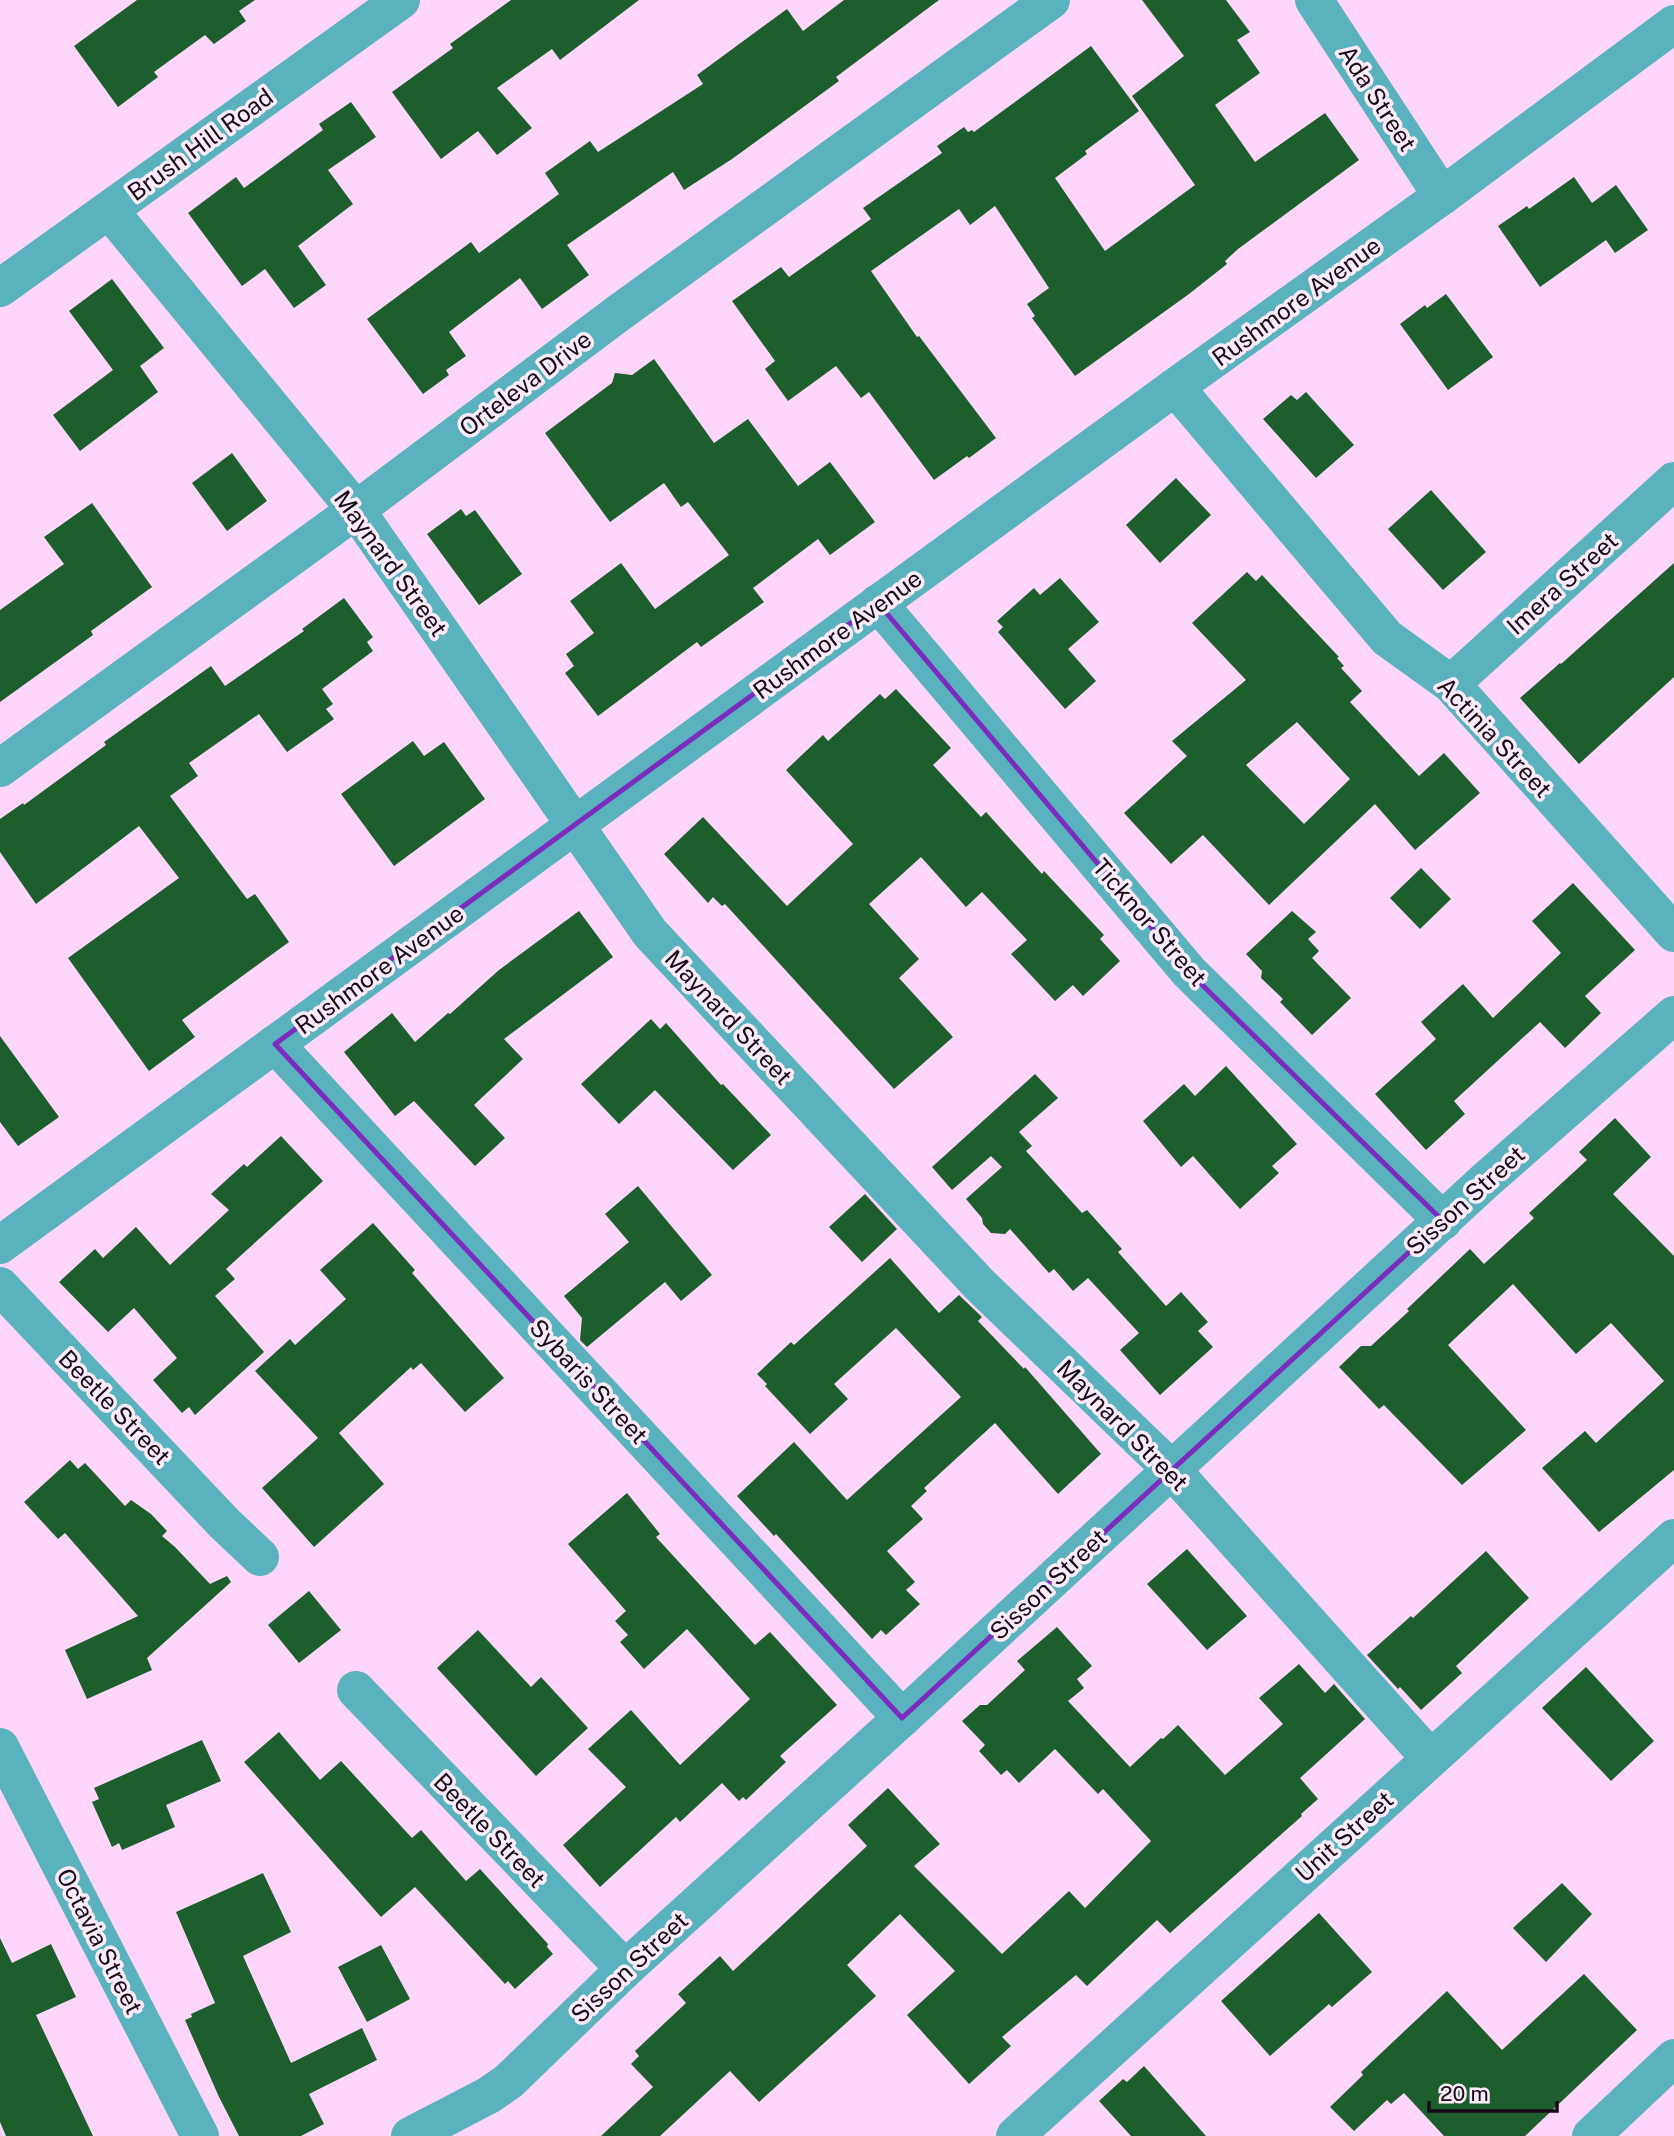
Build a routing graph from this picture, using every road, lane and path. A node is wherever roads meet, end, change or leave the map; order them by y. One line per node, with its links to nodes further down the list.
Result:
1 (401, 0): 6 (street, Brush Hill Road)
2 (1051, 0): 10 (street, Orteleva Drive)
3 (1314, 0): 5 (street, Ada Street)
4 (1674, 24): 5 (street, Rushmore Avenue)
5 (1442, 196): 8 (street, Rushmore Avenue)
6 (109, 210): 7 (street, Brush Hill Road); 10 (street, Maynard Street)
7 (0, 288)
8 (1175, 387): 11 (street, Rushmore Avenue); 12 (street, Actinia Street)
9 (1674, 481): 12 (street, Imera Street)
10 (356, 510): 13 (street, Orteleva Drive); 14 (street, Maynard Street)
11 (878, 603): 14 (street, Rushmore Avenue); 18 (street, Ticknor Street)
12 (1451, 684): 15 (street, Actinia Street)
13 (0, 768)
14 (577, 825): 17 (street, Rushmore Avenue); 21 (street, Maynard Street)
15 (1674, 933)
16 (1674, 1015): 18 (street, Sisson Street)
17 (275, 1044): 19 (street, Rushmore Avenue); 25 (street, Sybaris Street)
18 (1443, 1221): 21 (street, Sisson Street)
19 (0, 1245)
20 (0, 1286): 23 (street, Beetle Street)
21 (1172, 1470): 25 (street, Sisson Street); 27 (street, Maynard Street)
22 (1674, 1538): 27 (street, Unit Street)
23 (260, 1557)
24 (356, 1690): 28 (street, Beetle Street)
25 (902, 1718): 28 (street, Sisson Street)
26 (0, 1747): 30 (street, Octavia Street)
27 (1430, 1758): 32 (street, Unit Street)
28 (625, 1969): 31 (street, Sisson Street)
29 (1674, 2058): 33 (street)
30 (200, 2136)
31 (410, 2136)
32 (1015, 2136)
33 (1591, 2136)

